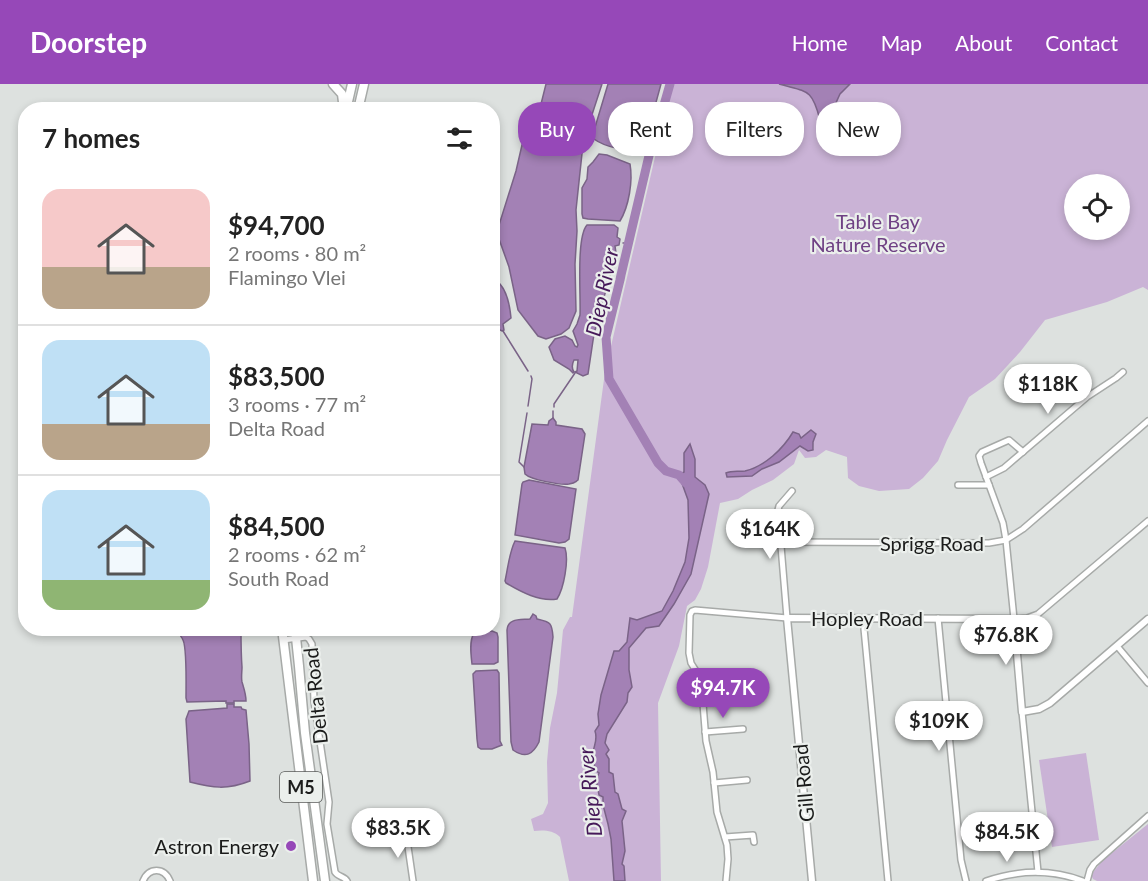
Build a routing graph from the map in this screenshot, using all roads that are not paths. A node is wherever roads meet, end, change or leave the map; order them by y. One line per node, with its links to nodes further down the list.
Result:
1 (333, 84): 4 (main road)
2 (352, 84): 5 (main road)
3 (362, 84): 6 (main road)
4 (344, 102)
5 (347, 102)
6 (359, 102)
7 (1124, 380): 9 (street)
8 (1148, 421): 15 (street, Sprigg Road)
9 (1023, 452): 10 (street); 10 (street)
10 (985, 475): 12 (street)
11 (958, 485): 12 (street)
12 (989, 485): 15 (street)
13 (792, 491): 16 (street, Gill Road)
14 (1148, 520): 20 (street, Hopley Road)
15 (1006, 540): 16 (street, Sprigg Road); 20 (street)
16 (780, 542): 17 (street, Gill Road)
17 (787, 618): 18 (street, Hopley Road); 27 (street, Hopley Road); 46 (street, Gill Road)
18 (863, 618): 19 (street, Hopley Road); 47 (street)
19 (938, 618): 20 (street, Hopley Road); 48 (street)
20 (1014, 619): 29 (street)
21 (1148, 619): 25 (street)
22 (283, 636): 24 (main road, M5)
23 (296, 638): 24 (street, Delta Road); 42 (main road, M5); 43 (street, Delta Road)
24 (283, 640): 41 (main road, M5)
25 (1117, 646): 28 (street); 29 (street)
26 (736, 675): 27 (street)
27 (700, 679): 31 (street)
28 (1148, 683)
29 (1022, 712): 38 (street)
30 (743, 729): 31 (street)
31 (705, 732): 33 (street)
32 (747, 780): 33 (street)
33 (714, 783): 36 (street)
34 (1148, 816): 50 (street)
35 (406, 833): 44 (street)
36 (725, 837): 37 (street); 45 (street)
37 (754, 842)
38 (1038, 872): 49 (street); 50 (street)
39 (143, 881): 40 (street)
40 (170, 881)
41 (313, 881)
42 (325, 881)
43 (347, 881)
44 (413, 881)
45 (726, 881)
46 (812, 881)
47 (888, 881)
48 (966, 881)
49 (986, 881)
50 (1085, 881)

